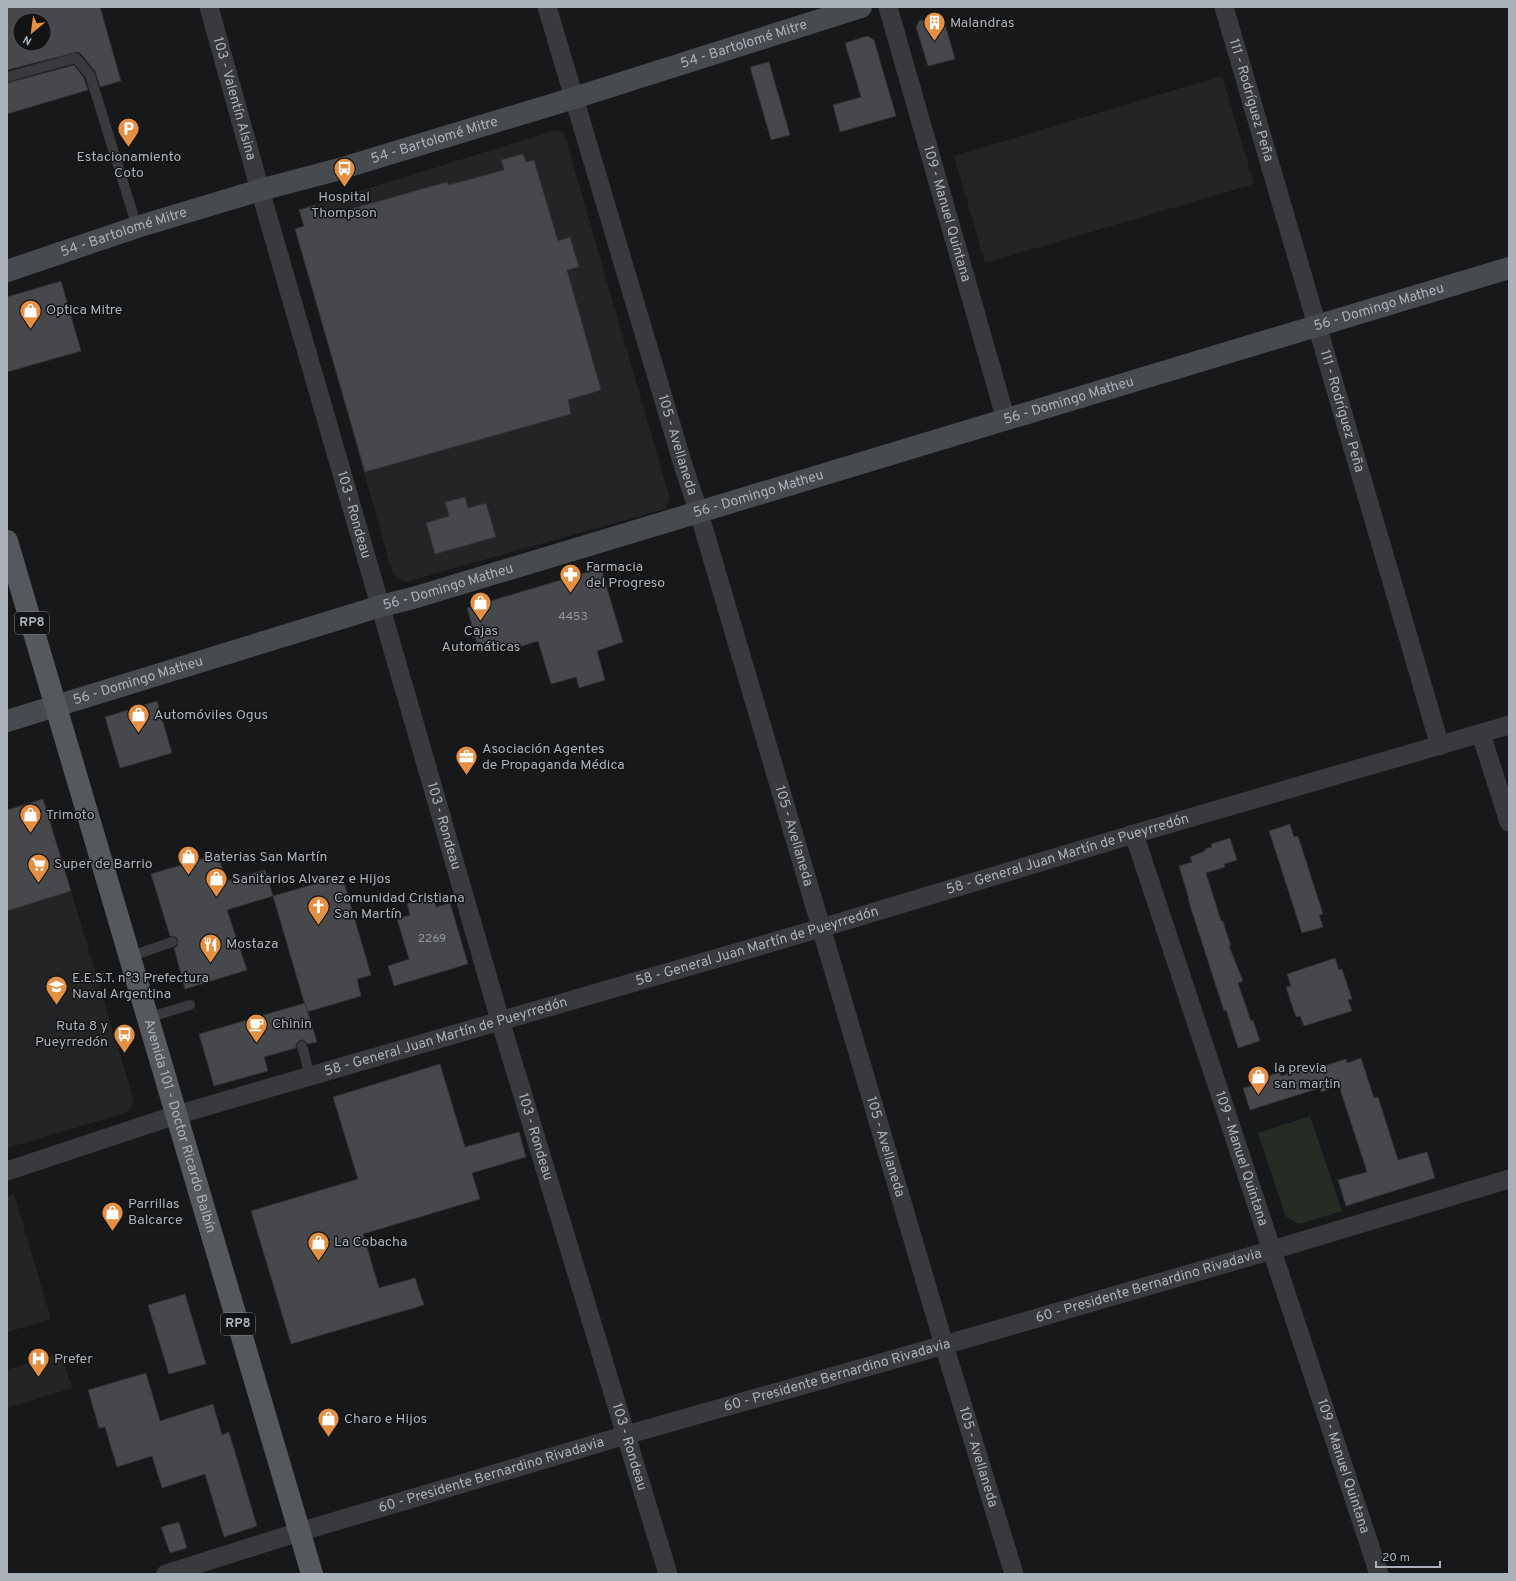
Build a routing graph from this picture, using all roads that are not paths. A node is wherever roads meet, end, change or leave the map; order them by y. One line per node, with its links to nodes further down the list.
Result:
1 (209, 7): 8 (street, 103 - Valentín Alsina)
2 (547, 7): 7 (street, 105 - Avellaneda)
3 (861, 7): 7 (street, 54 - Bartolomé Mitre)
4 (888, 7): 13 (street, 109 - Manuel Quintana)
5 (1224, 7): 12 (street, 111 - Rodríguez Peña)
6 (7, 77): 9 (lane)
7 (574, 98): 8 (street, 54 - Bartolomé Mitre); 14 (street, 105 - Avellaneda)
8 (260, 190): 9 (street, 54 - Bartolomé Mitre); 16 (street, 103 - Rondeau)
9 (137, 227): 11 (street, 54 - Bartolomé Mitre)
10 (1509, 268): 12 (street, 56 - Domingo Matheu)
11 (7, 271)
12 (1317, 326): 13 (street, 56 - Domingo Matheu); 21 (street, 111 - Rodríguez Peña)
13 (1006, 420): 14 (street, 56 - Domingo Matheu)
14 (699, 513): 16 (street, 56 - Domingo Matheu); 24 (street, 105 - Avellaneda)
15 (7, 541): 17 (main road, Avenida 101 - Doctor Ricardo Balbín / RP8)
16 (381, 606): 17 (street, 56 - Domingo Matheu); 29 (street, 103 - Rondeau)
17 (56, 706): 18 (street, 56 - Domingo Matheu); 26 (main road, Avenida 101 - Doctor Ricardo Balbín / RP8)
18 (7, 721)
19 (1509, 725): 20 (street, 58 - General Juan Martín de Pueyrredón)
20 (1481, 734): 21 (street, 58 - General Juan Martín de Pueyrredón); 22 (street)
21 (1440, 746): 23 (street, 58 - General Juan Martín de Pueyrredón)
22 (1509, 822)
23 (1134, 834): 24 (street, 58 - General Juan Martín de Pueyrredón); 35 (street, 109 - Manuel Quintana)
24 (821, 928): 29 (street, 58 - General Juan Martín de Pueyrredón); 36 (street, 105 - Avellaneda)
25 (172, 942): 26 (lane)
26 (129, 957): 28 (main road, Avenida 101 - Doctor Ricardo Balbín / RP8)
27 (190, 1005): 28 (lane)
28 (147, 1018): 32 (main road, Avenida 101 - Doctor Ricardo Balbín / RP8)
29 (500, 1020): 31 (street, 58 - General Juan Martín de Pueyrredón); 37 (street, 103 - Rondeau)
30 (302, 1046): 31 (lane)
31 (310, 1076): 32 (street, 58 - General Juan Martín de Pueyrredón)
32 (176, 1115): 33 (street, 58 - General Juan Martín de Pueyrredón); 38 (main road, Avenida 101 - Doctor Ricardo Balbín / RP8)
33 (7, 1171)
34 (1509, 1178): 35 (street, 60 - Presidente Bernardino Rivadavia)
35 (1272, 1250): 36 (street, 60 - Presidente Bernardino Rivadavia); 43 (street, 109 - Manuel Quintana)
36 (944, 1345): 37 (street, 60 - Presidente Bernardino Rivadavia); 42 (street, 105 - Avellaneda)
37 (626, 1435): 38 (street, 60 - Presidente Bernardino Rivadavia); 41 (street, 103 - Rondeau)
38 (299, 1532): 39 (street, 60 - Presidente Bernardino Rivadavia); 40 (main road, Avenida 101 - Doctor Ricardo Balbín / RP8)
39 (166, 1574)
40 (312, 1574)
41 (668, 1574)
42 (1014, 1574)
43 (1379, 1574)

